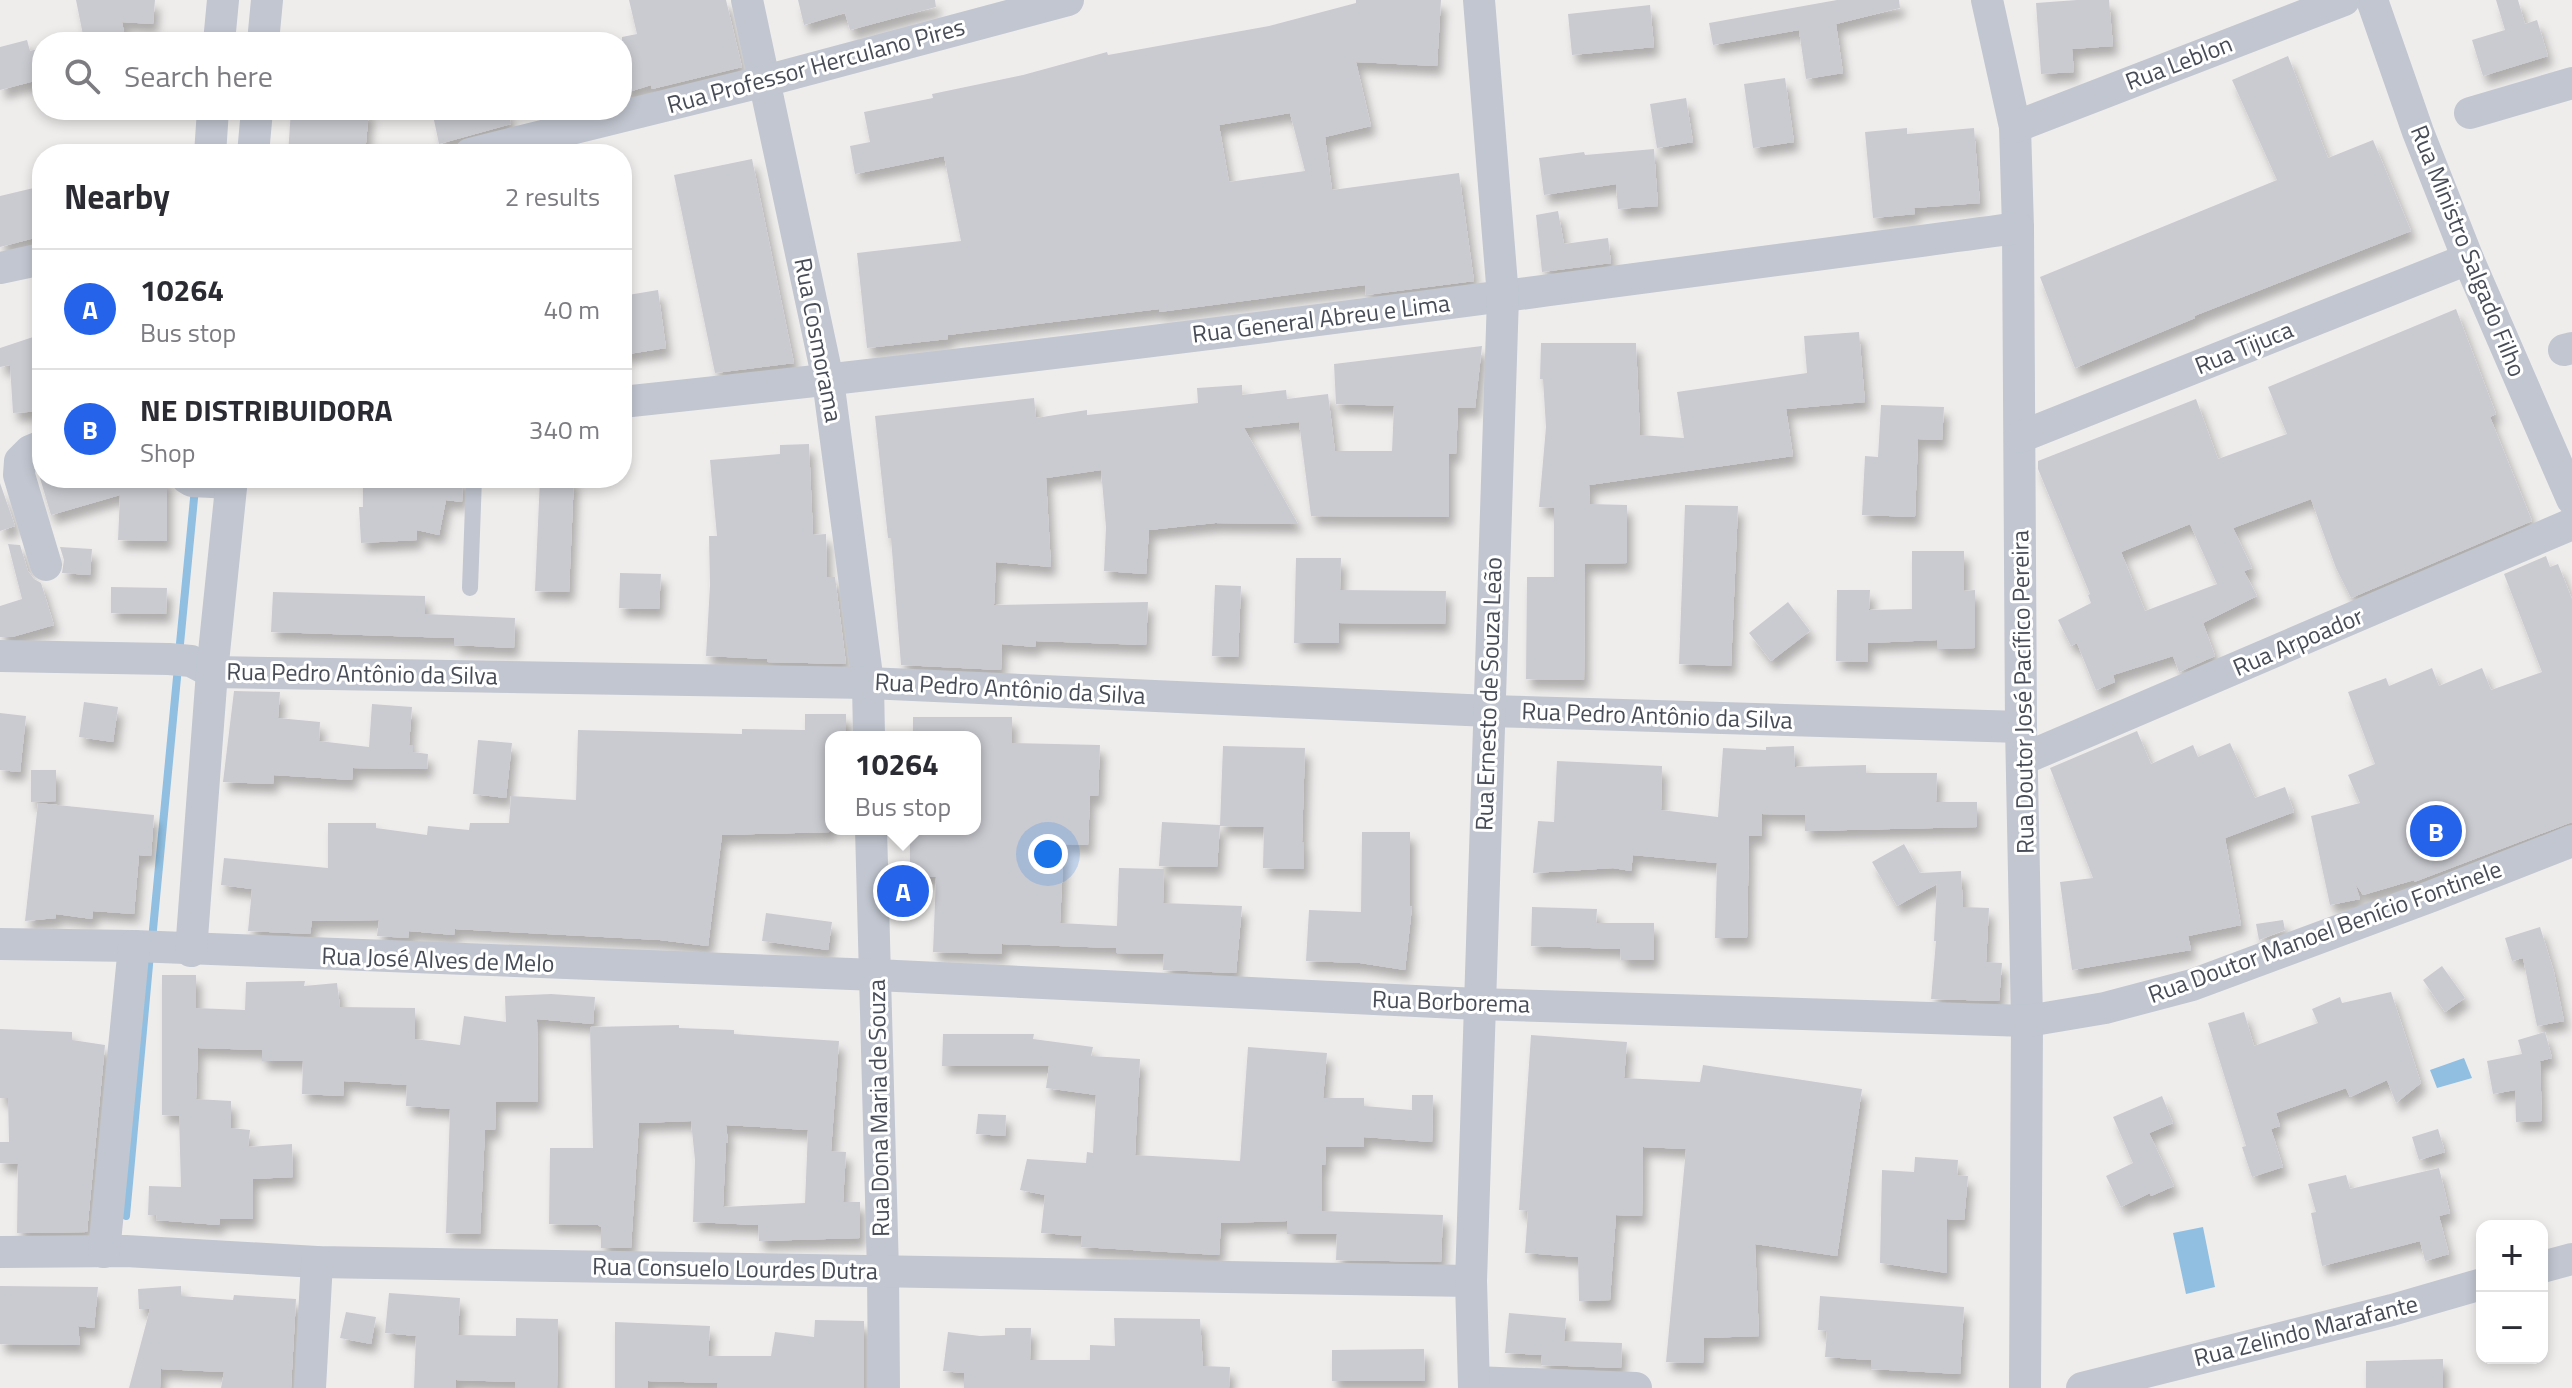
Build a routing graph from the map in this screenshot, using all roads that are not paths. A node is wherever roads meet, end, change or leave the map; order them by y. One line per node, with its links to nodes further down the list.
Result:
1 (223, 0): 9 (street)
2 (267, 0): 10 (street)
3 (747, 0): 11 (street, Rua Cosmorama)
4 (1068, 0): 11 (street, Rua Professor Herculano Pires)
5 (1479, 0): 26 (street, Rua Ernesto de Souza Leão)
6 (1987, 0): 18 (street, Rua Doutor José Pacífico Pereira)
7 (2344, 0): 18 (street, Rua Leblon)
8 (2372, 0): 23 (street, Rua Ministro Salgado Filho)
9 (220, 32)
10 (264, 32)
11 (765, 81): 14 (street, Rua Professor Herculano Pires); 27 (street, Rua Cosmorama)
12 (2572, 83): 13 (street)
13 (2470, 113)
14 (632, 114)
15 (212, 120): 19 (street)
16 (256, 120): 20 (street)
17 (607, 120): 21 (street, Rua Professor Herculano Pires)
18 (2015, 127): 22 (street, Rua Doutor José Pacífico Pereira)
19 (211, 144)
20 (254, 144)
21 (510, 144)
22 (2018, 228): 26 (street, Rua General Abreu e Lima); 29 (street, Rua Doutor José Pacífico Pereira)
23 (2468, 259): 29 (street, Rua Tijuca); 33 (street, Rua Ministro Salgado Filho)
24 (32, 261): 25 (street)
25 (0, 268)
26 (1503, 297): 27 (street, Rua General Abreu e Lima); 40 (street, Rua Ernesto de Souza Leão)
27 (828, 380): 28 (street, Rua General Abreu e Lima); 39 (street, Rua Cosmorama)
28 (632, 401)
29 (2020, 437): 41 (street, Rua Doutor José Pacífico Pereira)
30 (32, 450): 35 (street)
31 (210, 488): 38 (street)
32 (474, 488): 36 (lane)
33 (2572, 499)
34 (2572, 524): 43 (street, Rua Arpoador)
35 (46, 565)
36 (470, 588)
37 (0, 656): 38 (street, Rua Pedro Antônio da Silva)
38 (191, 664): 39 (street, Rua Pedro Antônio da Silva); 47 (street)
39 (868, 683): 40 (street, Rua Pedro Antônio da Silva); 42 (street)
40 (1489, 711): 41 (street, Rua Pedro Antônio da Silva); 49 (street, Rua Ernesto de Souza Leão)
41 (2021, 727): 43 (street, Rua Doutor José Pacífico Pereira)
42 (869, 731)
43 (2023, 759): 50 (street, Rua Doutor José Pacífico Pereira)
44 (871, 835): 48 (street, Rua Dona Maria de Souza)
45 (2572, 841): 50 (street, Rua Doutor Manoel Benício Fontinele)
46 (0, 944): 47 (street, Rua José Alves de Melo)
47 (159, 948): 48 (street, Rua José Alves de Melo); 52 (street)
48 (876, 975): 49 (street, Rua Borborema); 56 (street, Rua Dona Maria de Souza)
49 (1478, 1004): 50 (street, Rua Borborema); 57 (street, Rua Ernesto de Souza Leão)
50 (2027, 1021): 63 (street, Rua Doutor José Pacífico Pereira)
51 (0, 1252): 52 (street, Rua Consuelo Lourdes Dutra)
52 (104, 1252): 54 (street, Rua Consuelo Lourdes Dutra)
53 (2572, 1259): 55 (street)
54 (317, 1262): 56 (street, Rua Consuelo Lourdes Dutra); 60 (street)
55 (2548, 1265)
56 (883, 1272): 57 (street, Rua Consuelo Lourdes Dutra); 61 (street, Rua Dona Maria de Souza)
57 (1471, 1281): 59 (street, Rua Ernesto de Souza Leão)
58 (2476, 1286): 64 (street, Rua Zelindo Marafante)
59 (1474, 1385): 62 (street)
60 (310, 1388)
61 (884, 1388)
62 (1636, 1388)
63 (2025, 1388)
64 (2082, 1388)

